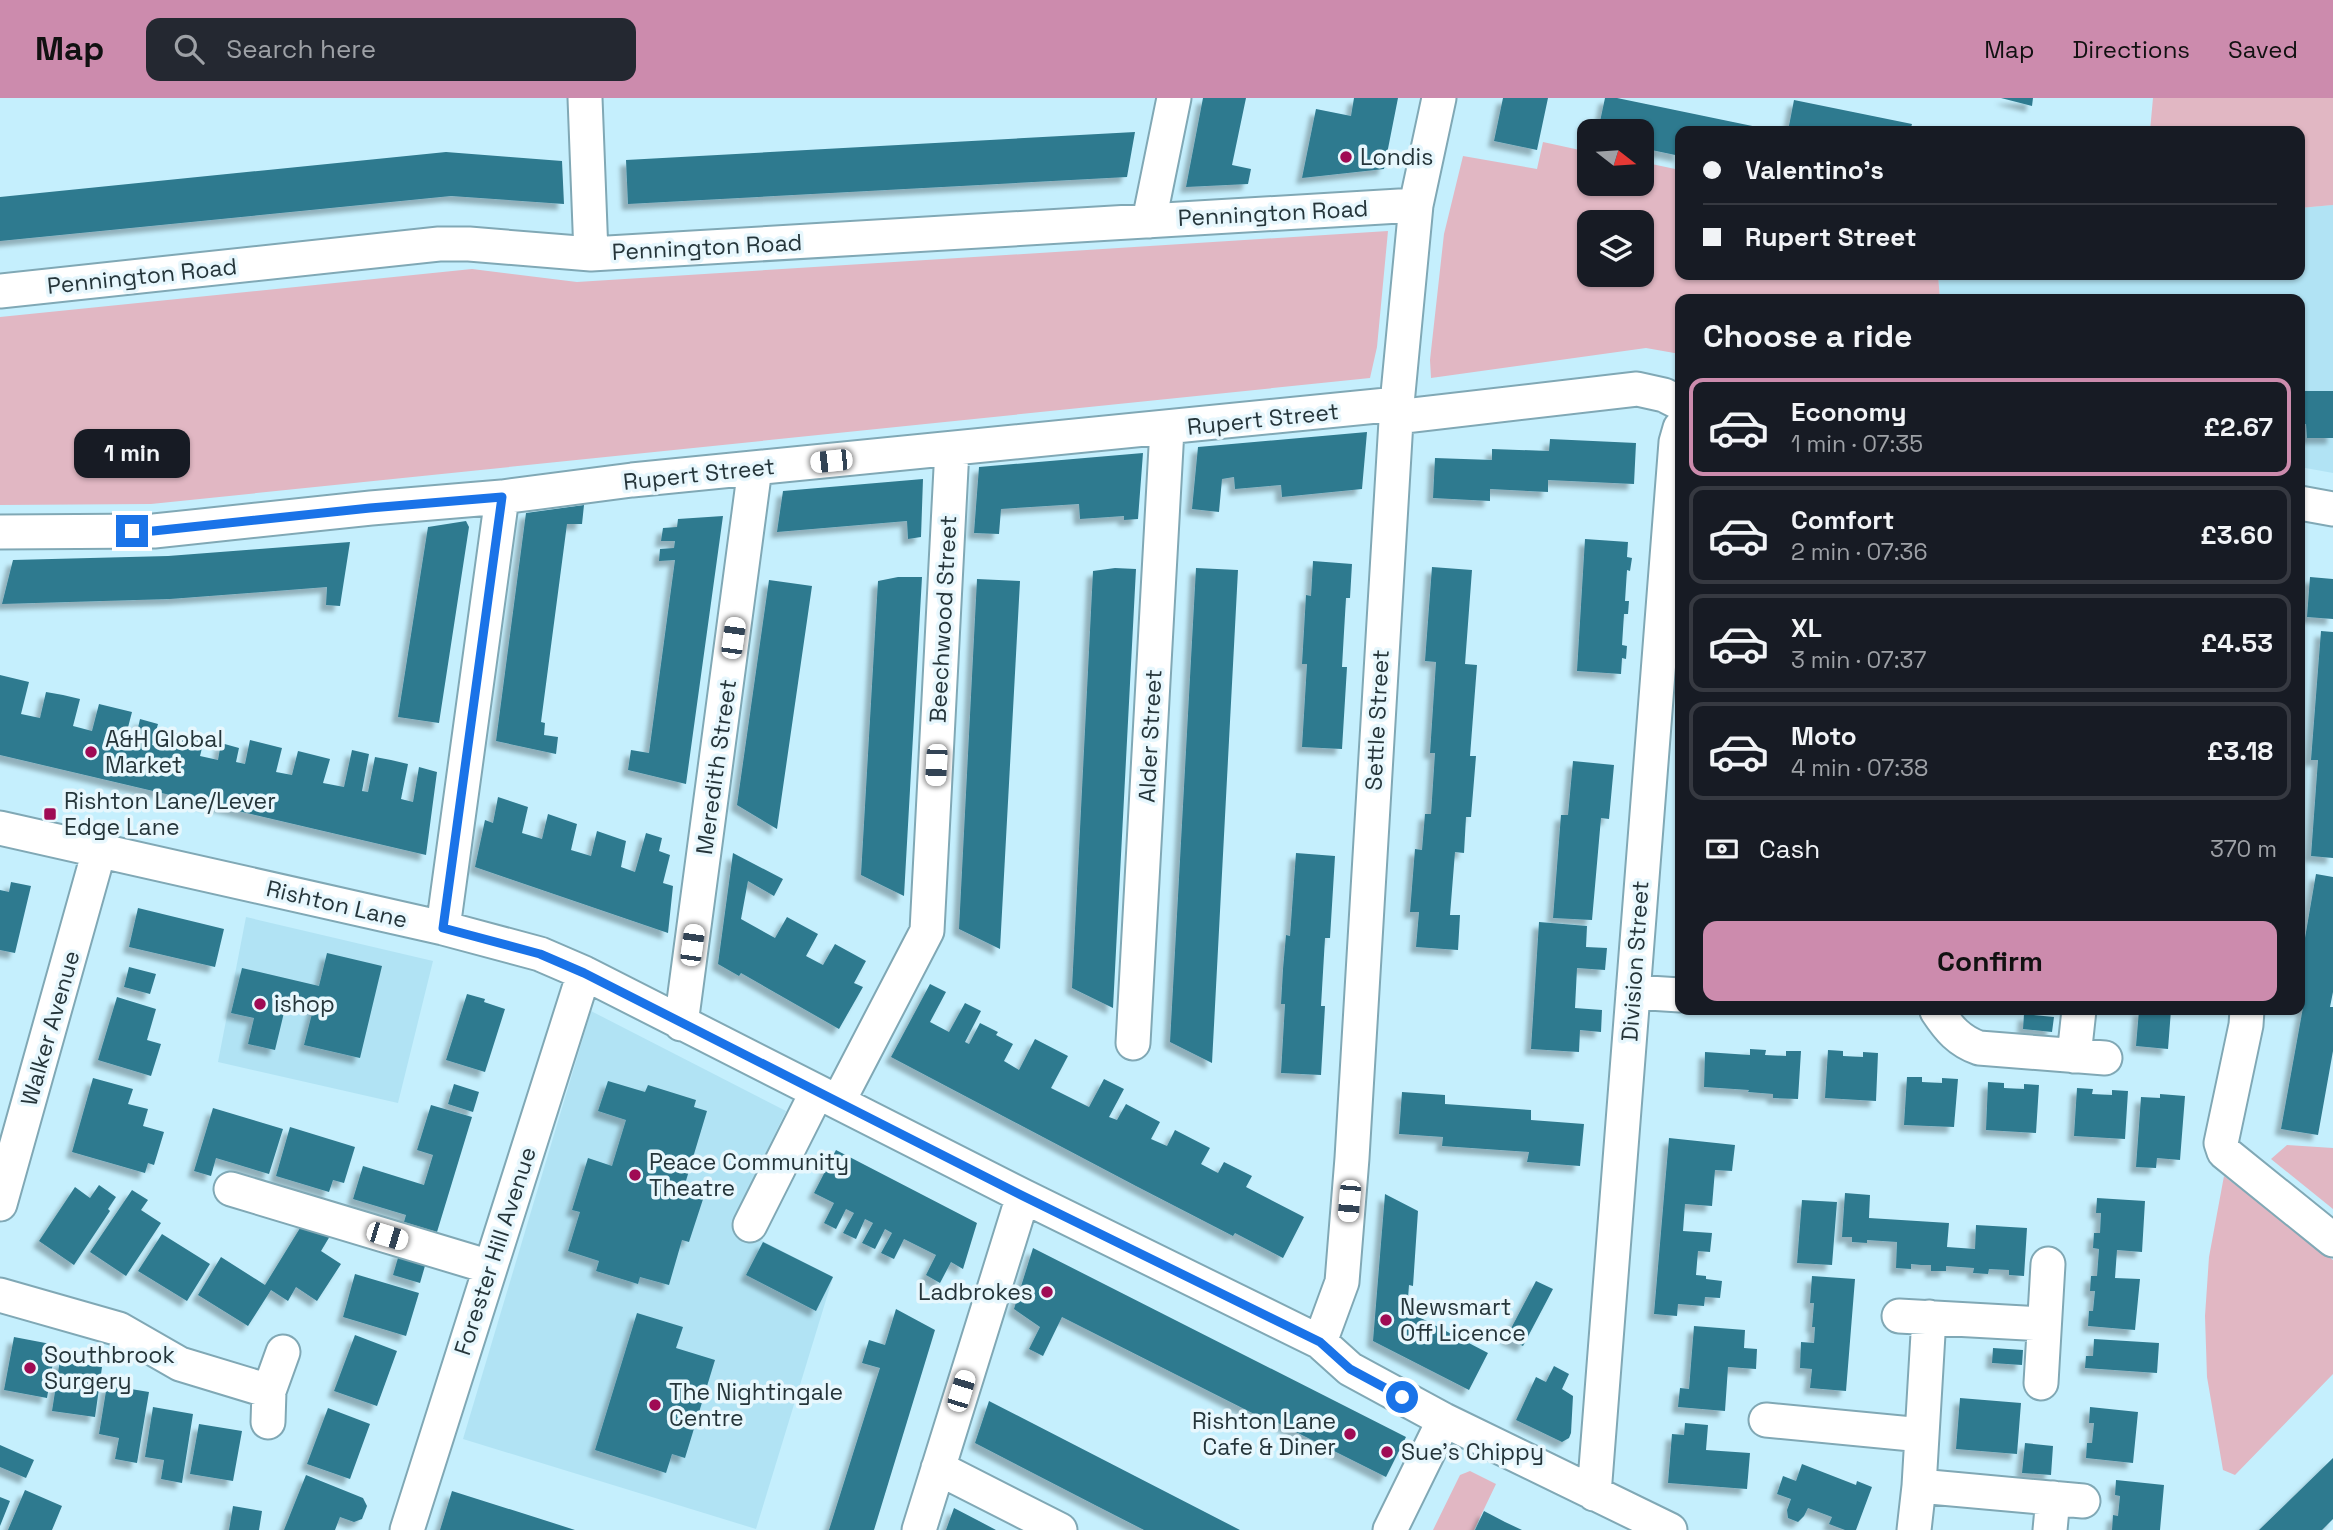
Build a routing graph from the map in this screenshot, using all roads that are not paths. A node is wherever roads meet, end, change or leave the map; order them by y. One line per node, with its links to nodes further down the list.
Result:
1 (585, 98): 6 (street)
2 (1174, 98): 5 (street)
3 (1439, 98): 4 (street, Settle Street)
4 (1415, 217): 5 (street, Pennington Road); 8 (street, Settle Street)
5 (1149, 221): 6 (street, Pennington Road)
6 (591, 254): 7 (street, Pennington Road)
7 (0, 291)
8 (1397, 400): 9 (street, Rupert Street); 10 (street, Rupert Street); 39 (street, Settle Street)
9 (1675, 400)
10 (1167, 429): 11 (street, Rupert Street); 28 (street, Alder Street)
11 (952, 449): 13 (street, Rupert Street); 29 (street, Beechwood Street)
12 (1675, 455): 22 (street, Division Street)
13 (755, 468): 14 (street, Rupert Street); 27 (street, Meredith Street)
14 (502, 497): 17 (street, Rupert Street); 20 (street)
15 (2305, 504): 16 (street)
16 (2333, 509)
17 (0, 532)
18 (0, 828): 19 (street, Rishton Lane)
19 (99, 851): 20 (street, Rishton Lane); 32 (street, Walker Avenue)
20 (443, 928): 21 (street, Rishton Lane)
21 (584, 973): 27 (street, Rishton Lane); 36 (street, Forester Hill Avenue)
22 (1633, 992): 23 (street); 47 (street, Division Street)
23 (1675, 995)
24 (1936, 1015): 25 (street)
25 (2080, 1015)
26 (2247, 1015): 34 (street)
27 (681, 1024): 29 (street, Rishton Lane)
28 (1133, 1043)
29 (827, 1097): 31 (street, Rishton Lane); 33 (street, Beechwood Street)
30 (232, 1189): 36 (street)
31 (1023, 1196): 39 (street, Rishton Lane); 45 (street)
32 (0, 1205)
33 (750, 1225)
34 (2333, 1240)
35 (2048, 1264): 38 (street)
36 (490, 1267): 49 (street, Forester Hill Avenue)
37 (0, 1294): 40 (street)
38 (2044, 1324): 41 (street); 44 (street)
39 (1320, 1342): 42 (street, Rishton Lane)
40 (283, 1352)
41 (2041, 1383)
42 (1444, 1420): 47 (street, Rishton Lane); 52 (street)
43 (1766, 1420): 44 (street)
44 (1922, 1435): 46 (street)
45 (938, 1468): 50 (street); 51 (street)
46 (1919, 1486): 48 (street); 54 (street)
47 (1594, 1494): 53 (street, Rishton Lane)
48 (2062, 1510)
49 (407, 1530)
50 (919, 1530)
51 (1060, 1530)
52 (1390, 1530)
53 (1670, 1530)
54 (1914, 1530)

